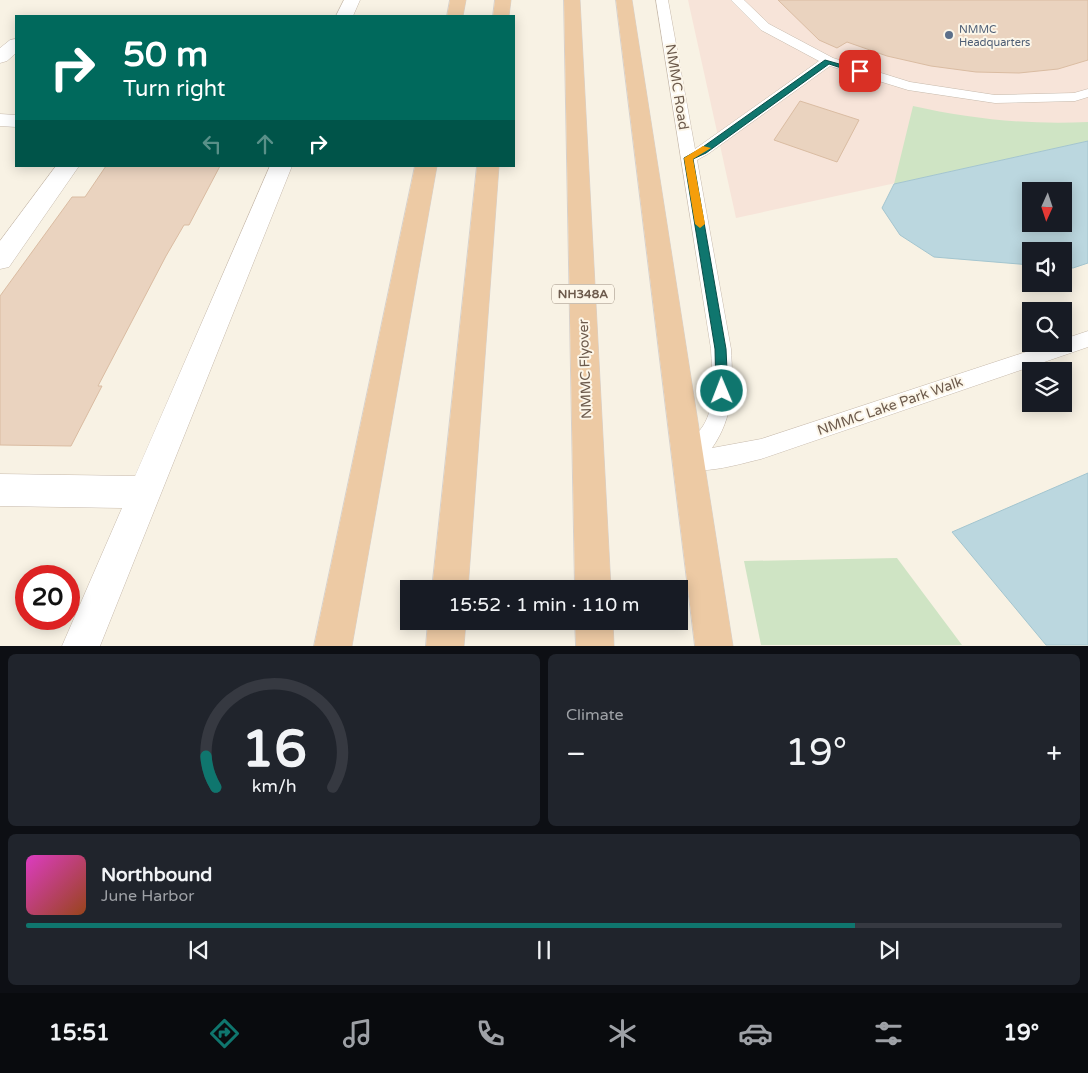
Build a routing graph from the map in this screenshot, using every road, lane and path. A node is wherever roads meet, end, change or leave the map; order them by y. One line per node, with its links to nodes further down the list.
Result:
1 (352, 0): 8 (street)
2 (458, 0): 9 (highway)
3 (503, 0): 10 (highway)
4 (572, 0): 30 (highway, NMMC Flyover / NH348A)
5 (624, 0): 26 (highway)
6 (662, 0): 19 (lane, NMMC Road)
7 (738, 0): 15 (lane)
8 (345, 15)
9 (455, 15)
10 (501, 15)
11 (0, 39): 12 (street)
12 (15, 40)
13 (15, 45): 14 (street)
14 (0, 57)
15 (828, 61): 16 (lane); 19 (lane)
16 (1088, 93)
17 (0, 120): 18 (street)
18 (15, 121)
19 (689, 158): 26 (lane, NMMC Road)
20 (67, 167): 24 (street)
21 (281, 167): 28 (street)
22 (426, 167): 34 (highway)
23 (488, 167): 29 (highway)
24 (0, 260)
25 (1088, 339): 26 (lane, NMMC Lake Park Walk)
26 (688, 460): 37 (highway)
27 (0, 490): 28 (street)
28 (145, 492): 33 (street)
29 (451, 580)
30 (593, 580)
31 (446, 630): 35 (highway)
32 (594, 630): 36 (highway)
33 (80, 646)
34 (333, 646)
35 (444, 646)
36 (595, 646)
37 (714, 646)

